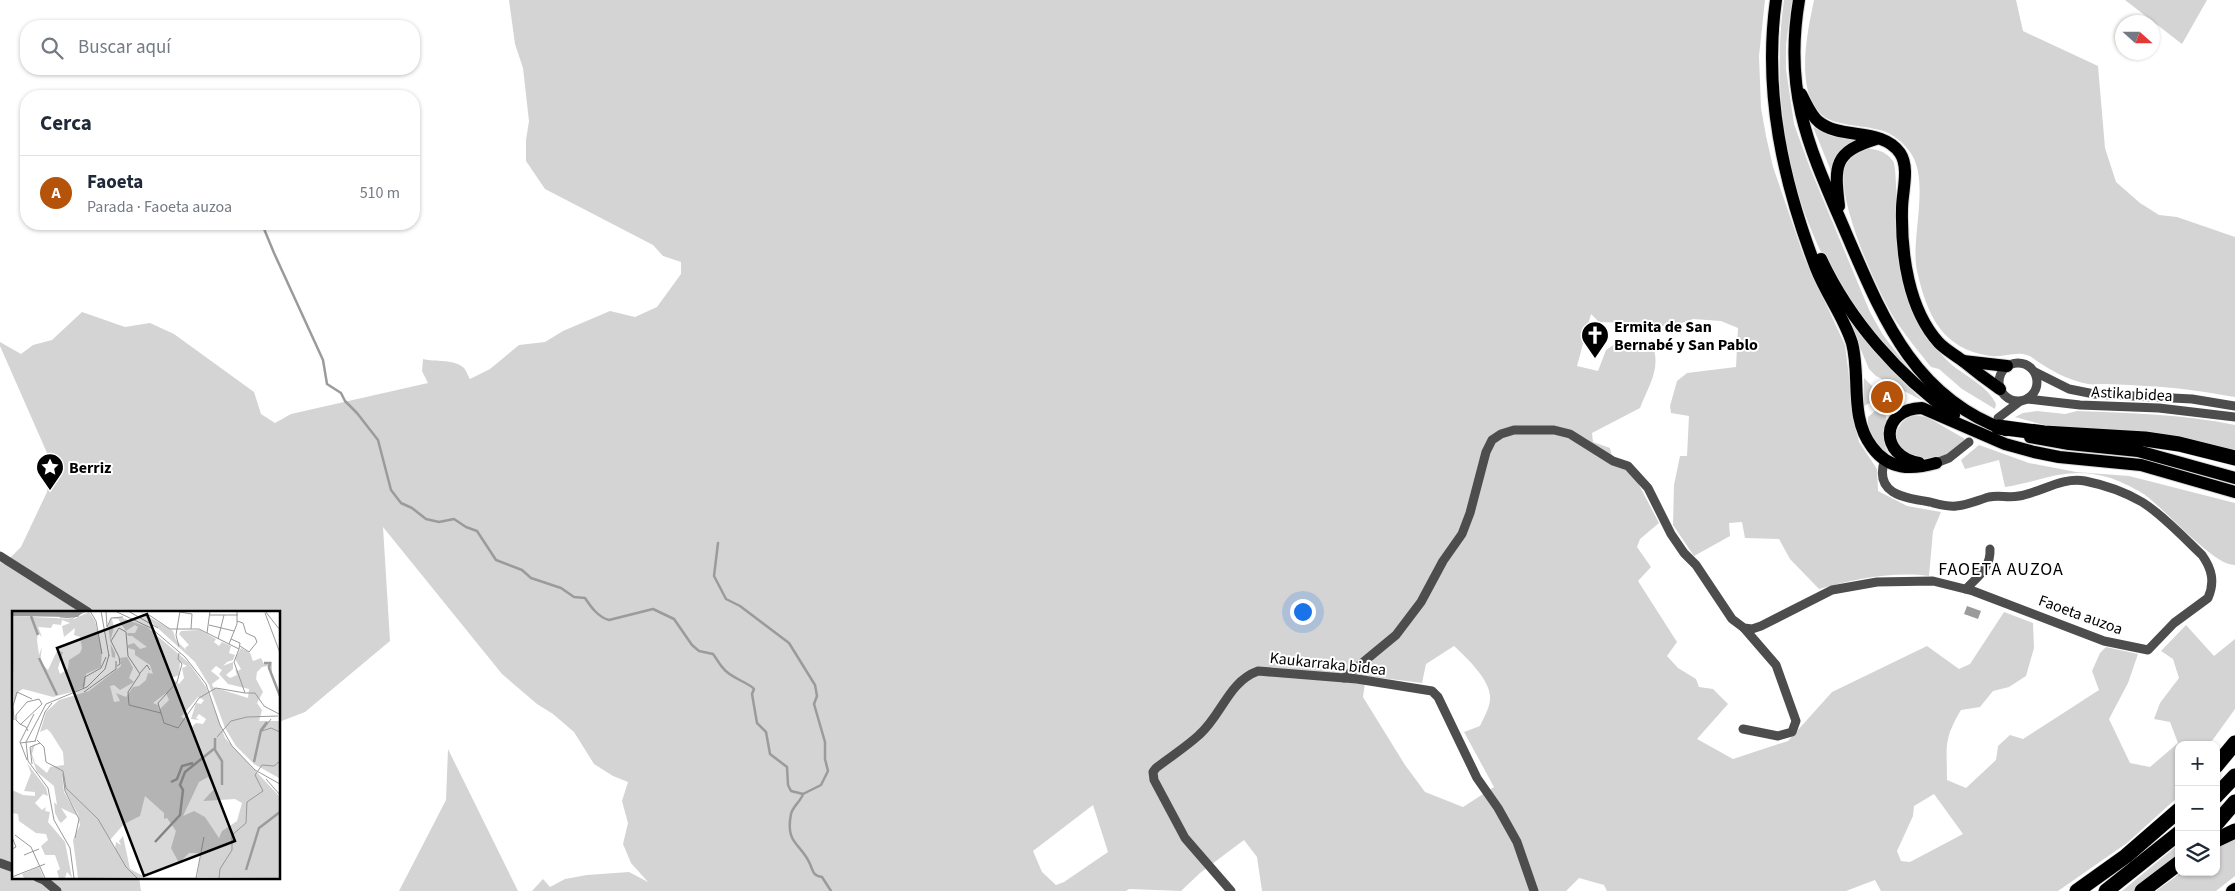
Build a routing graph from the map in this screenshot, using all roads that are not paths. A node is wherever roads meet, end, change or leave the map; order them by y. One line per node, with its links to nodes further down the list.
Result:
1 (1776, 0): 5 (main road)
2 (1799, 0): 3 (main road)
3 (1795, 84): 4 (main road); 6 (main road)
4 (1878, 139): 6 (main road); 7 (main road)
5 (1796, 207): 15 (main road); 18 (main road)
6 (1841, 221): 14 (main road)
7 (1963, 361): 8 (main road); 10 (main road)
8 (2007, 366): 9 (street); 10 (street)
9 (2035, 372): 11 (street); 12 (street, Astika bidea)
10 (2003, 393): 11 (street); 11 (street)
11 (2023, 400): 13 (street, Astika bidea)
12 (2235, 406)
13 (2235, 417)
14 (1998, 427): 17 (highway); 20 (main road)
15 (1971, 428): 19 (main road); 21 (main road)
16 (1970, 442): 19 (street)
17 (2235, 458)
18 (1885, 459): 19 (main road); 24 (street, Faoeta auzoa)
19 (1936, 464)
20 (2235, 478)
21 (2235, 492)
22 (1990, 549): 24 (street)
23 (0, 556): 25 (street)
24 (1966, 589): 26 (street, Faoeta auzoa)
25 (86, 611)
26 (1744, 628): 27 (street); 28 (street)
27 (1344, 678): 46 (street, Kaukarraka bidea); 47 (street, Kaukarraka bidea)
28 (1743, 729)
29 (2235, 743): 31 (highway)
30 (2235, 755): 32 (highway)
31 (2220, 761)
32 (2220, 770)
33 (2235, 776): 34 (highway)
34 (2220, 792)
35 (2235, 802): 37 (highway)
36 (2175, 813): 48 (highway)
37 (2220, 819)
38 (2235, 831): 40 (highway)
39 (2175, 835): 49 (highway)
40 (2220, 838)
41 (0, 863): 43 (street)
42 (2175, 866): 50 (highway)
43 (12, 867)
44 (39, 878): 45 (street)
45 (56, 891)
46 (1231, 891)
47 (1534, 891)
48 (2077, 891)
49 (2106, 891)
50 (2142, 891)

